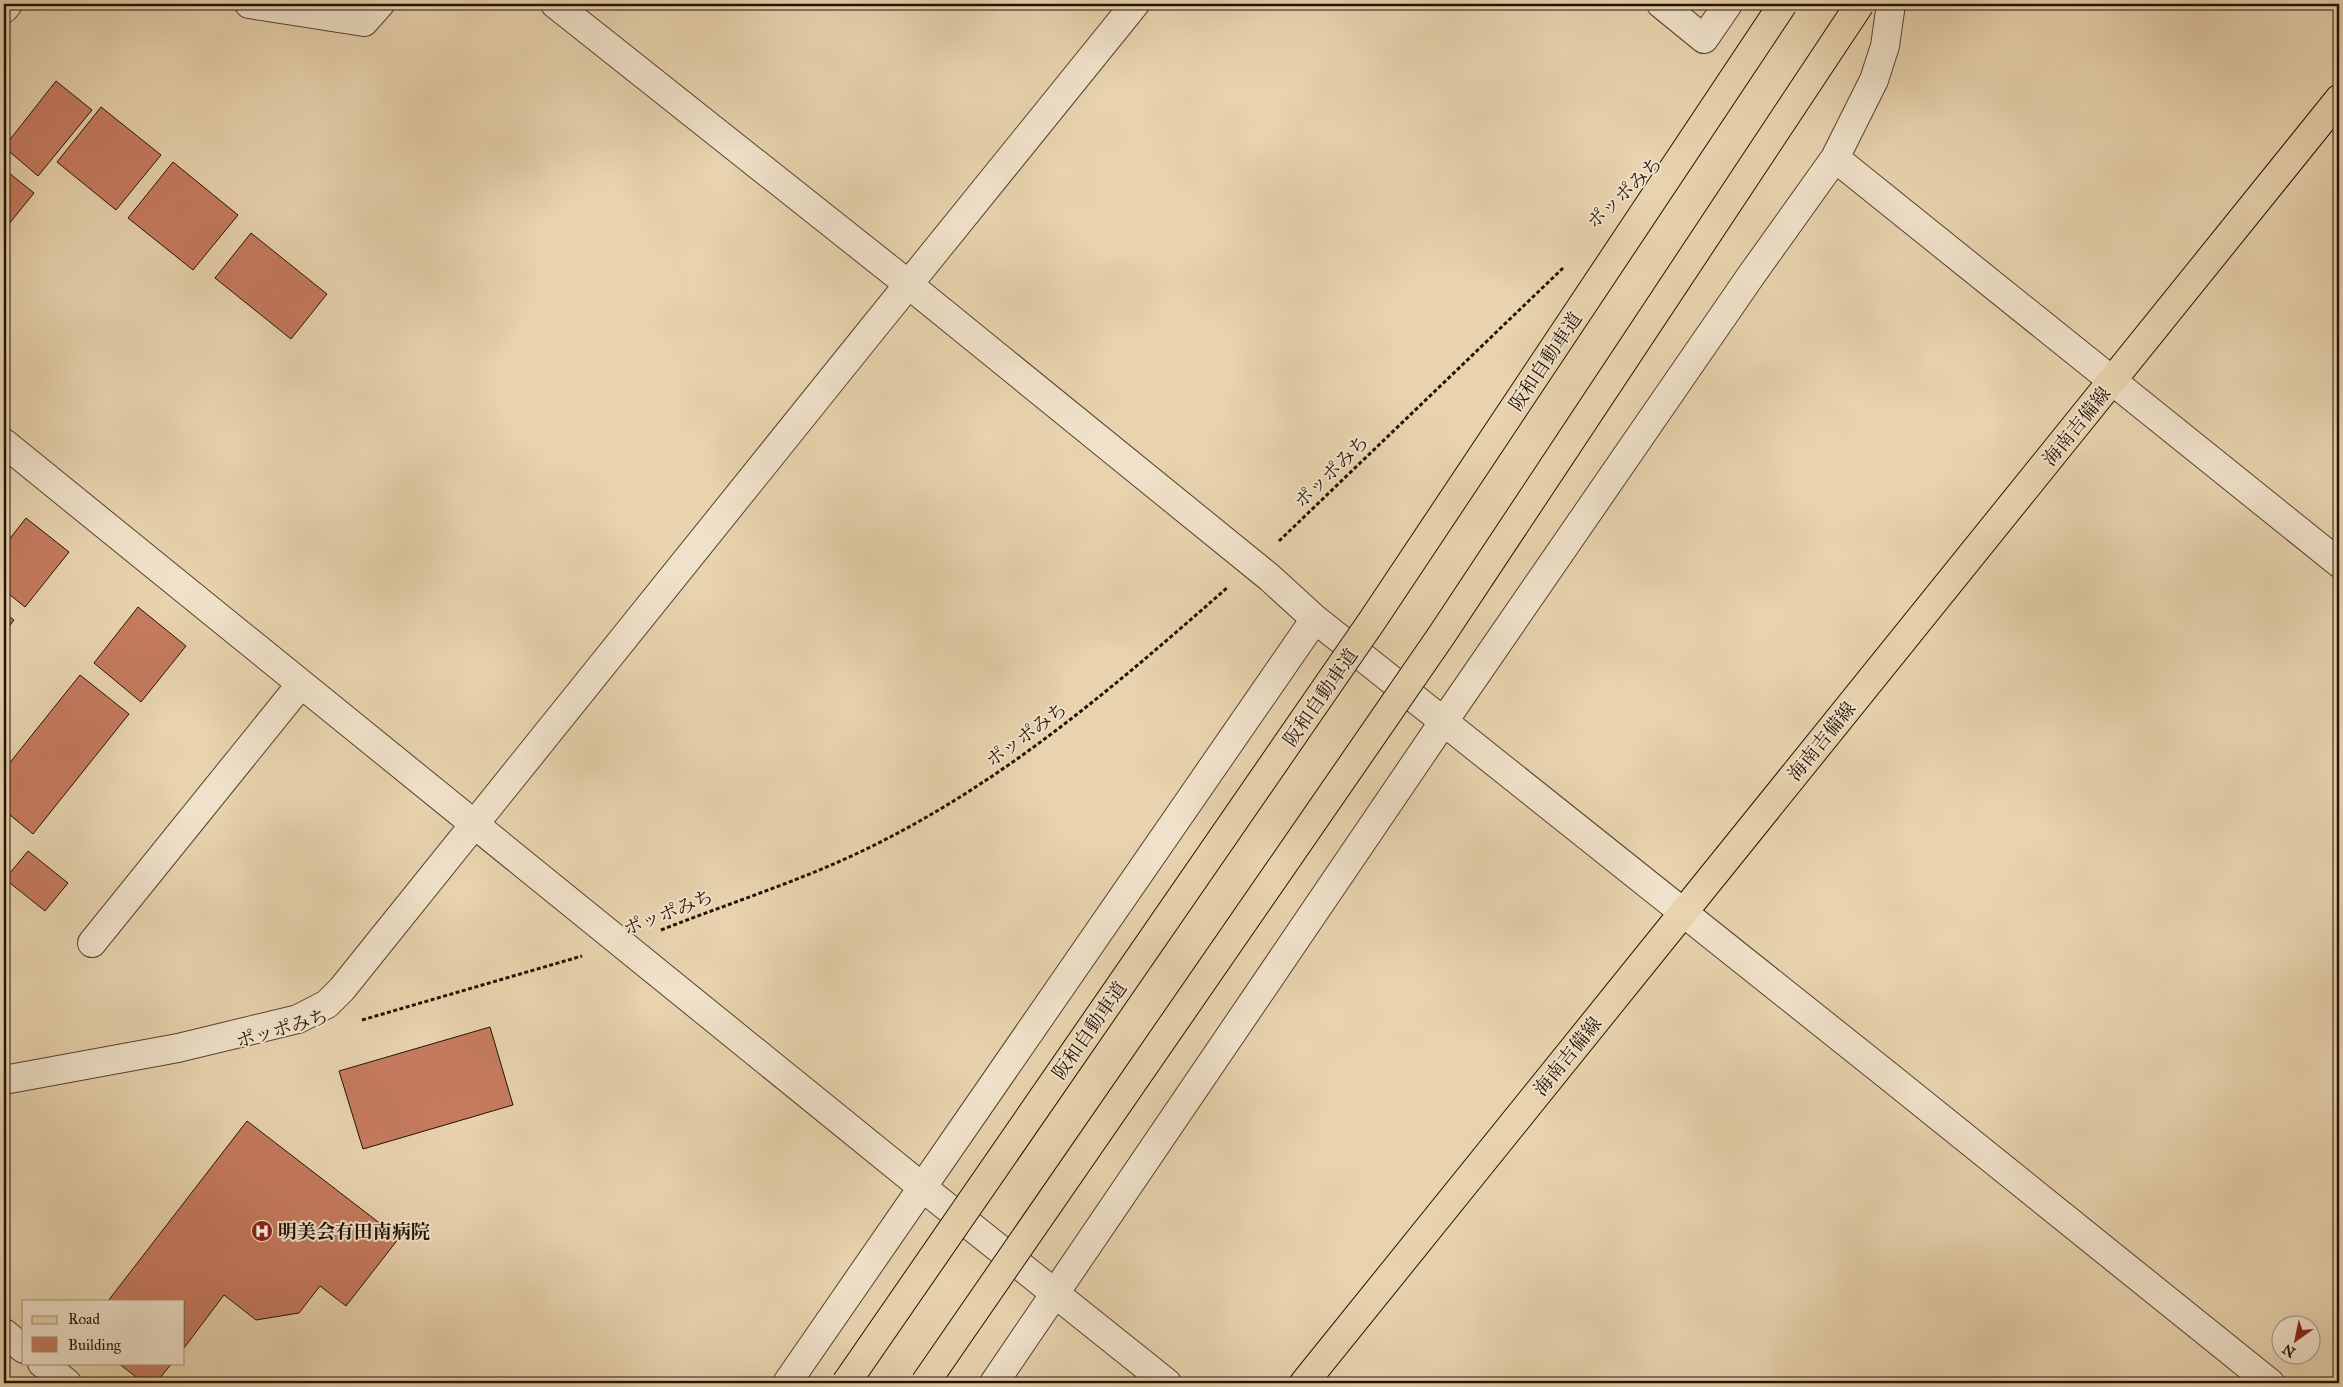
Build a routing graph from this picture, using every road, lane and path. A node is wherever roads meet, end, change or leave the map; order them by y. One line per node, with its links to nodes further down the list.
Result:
1 (8, 4): 11 (street)
2 (249, 4): 3 (street)
3 (380, 4)
4 (555, 4): 15 (street)
5 (1135, 4): 15 (street)
6 (1661, 4): 7 (street)
7 (1728, 4)
8 (1783, 4): 36 (main road, 阪和自動車道, bridge)
9 (1860, 4): 37 (main road, bridge)
10 (1891, 4): 13 (street)
11 (4, 9)
12 (2339, 99): 16 (main road, 海南吉備線)
13 (1835, 158): 16 (street); 22 (street)
14 (1569, 262): 19 (path, ポッポみち)
15 (908, 284): 19 (street); 23 (street)
16 (2113, 380): 18 (street); 24 (main road, 海南吉備線)
17 (4, 443): 21 (street)
18 (2339, 563)
19 (1254, 565): 20 (street); 26 (path, ポッポみち)
20 (1316, 619): 22 (street); 29 (street)
21 (301, 684): 23 (street); 25 (street)
22 (1444, 721): 24 (street); 30 (street)
23 (475, 825): 26 (street); 28 (street)
24 (1683, 911): 40 (main road, 海南吉備線); 41 (street)
25 (92, 943)
26 (623, 944): 27 (path, ポッポみち); 29 (street)
27 (358, 1021)
28 (4, 1080)
29 (922, 1187): 30 (street); 35 (street)
30 (1055, 1294): 38 (street); 39 (street)
31 (4, 1333): 32 (street)
32 (22, 1347)
33 (43, 1364): 34 (street)
34 (67, 1383)
35 (787, 1383)
36 (846, 1383)
37 (925, 1383)
38 (994, 1383)
39 (1167, 1383)
40 (1304, 1383)
41 (2270, 1383)

